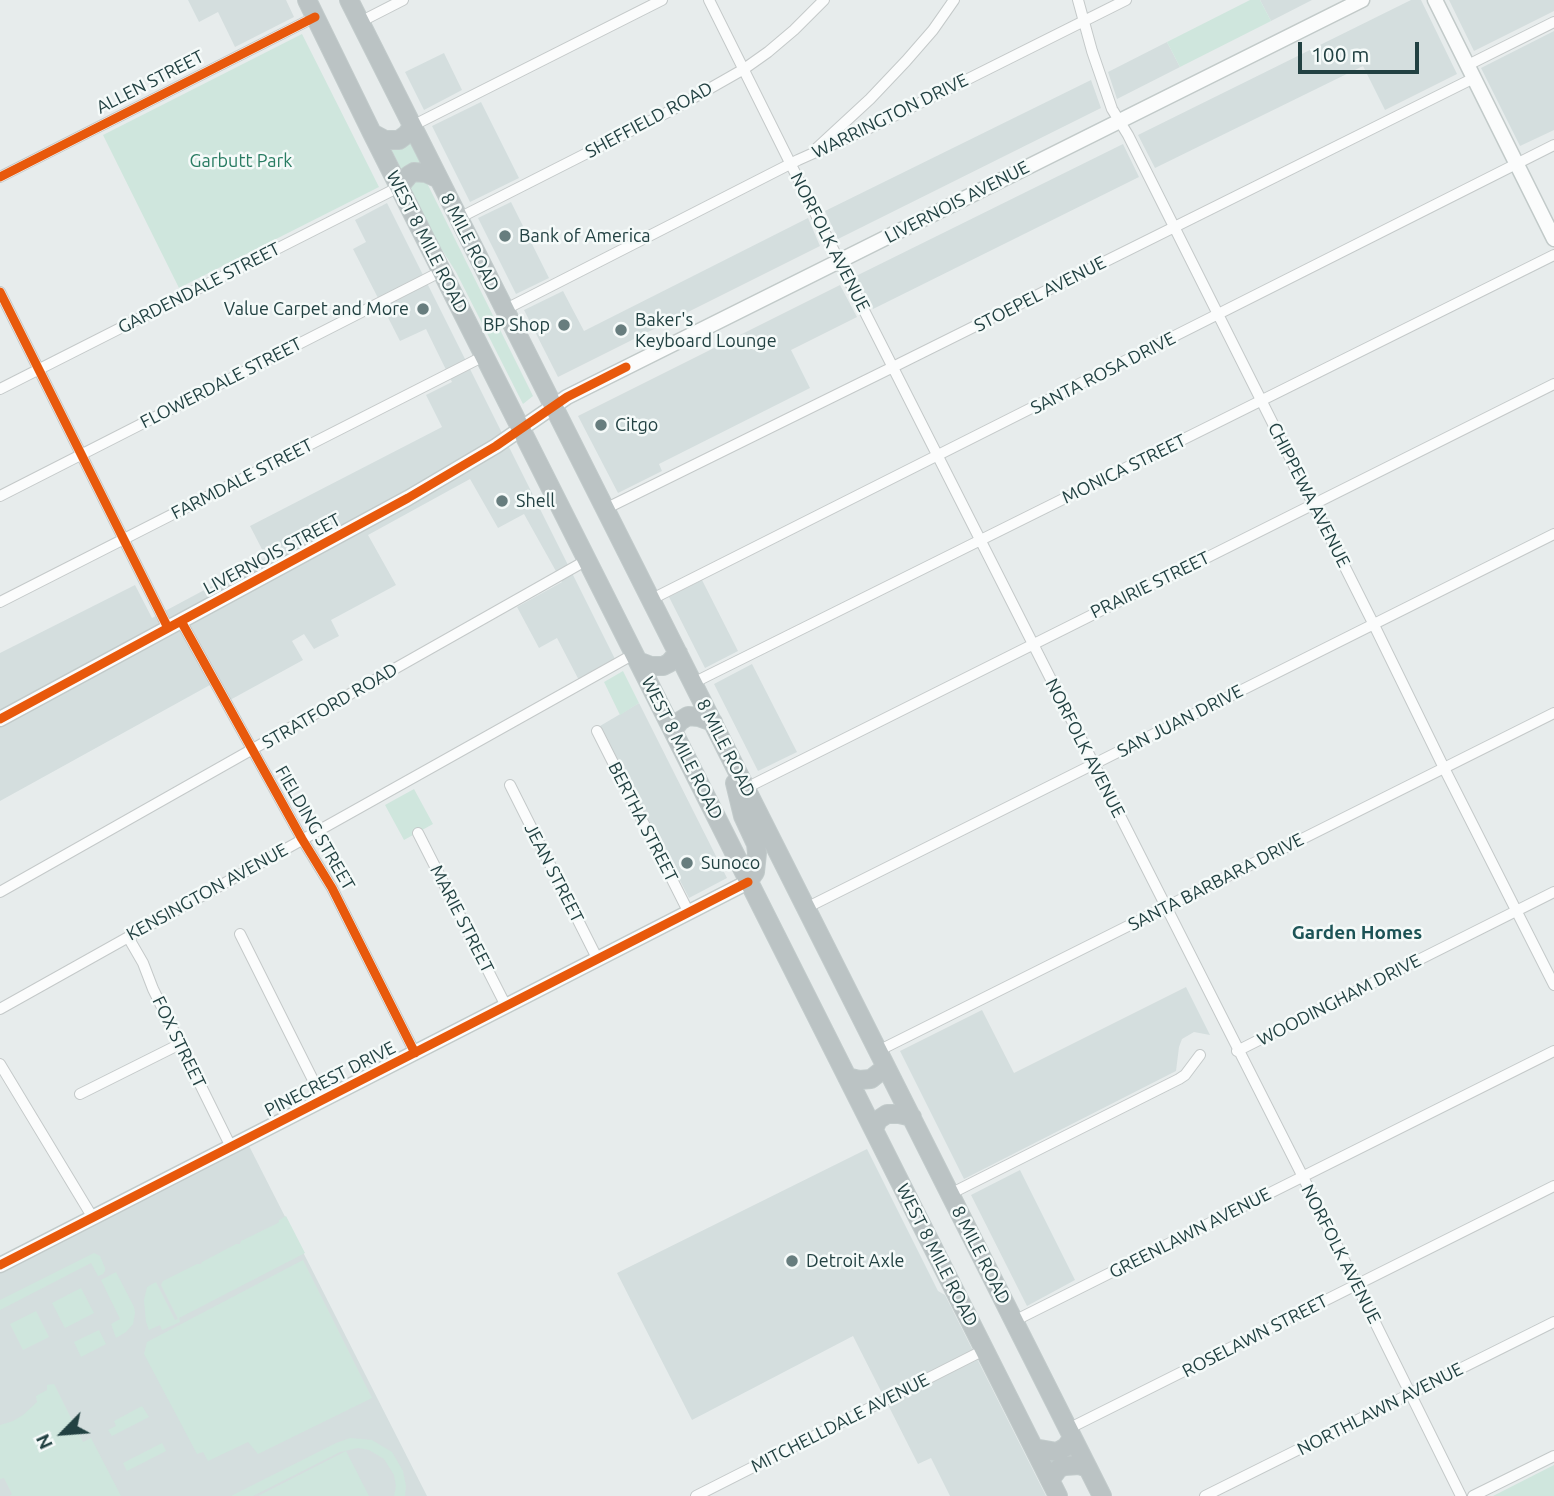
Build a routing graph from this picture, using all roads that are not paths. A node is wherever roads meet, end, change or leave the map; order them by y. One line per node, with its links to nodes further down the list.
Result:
1 (307, 0): 12 (highway, WEST 8 MILE ROAD)
2 (349, 0): 13 (highway, 8 MILE ROAD)
3 (403, 0): 13 (street)
4 (662, 0): 19 (street)
5 (709, 0): 16 (street, NORFOLK AVENUE)
6 (824, 0): 16 (street, SHEFFIELD ROAD)
7 (954, 0): 22 (street)
8 (1078, 0): 14 (street, CHIPPEWA AVENUE)
9 (1126, 0): 14 (street, WARRINGTON DRIVE)
10 (1362, 0): 18 (street, LIVERNOIS AVENUE)
11 (1435, 0): 17 (street)
12 (315, 17): 20 (highway, WEST 8 MILE ROAD); 25 (street, ALLEN STREET)
13 (360, 22): 19 (highway, 8 MILE ROAD)
14 (1083, 22): 18 (street, CHIPPEWA AVENUE); 22 (street, WARRINGTON DRIVE)
15 (1554, 22): 17 (street, STOEPEL AVENUE)
16 (744, 69): 23 (street, NORFOLK AVENUE); 28 (street, SHEFFIELD ROAD)
17 (1471, 71): 24 (street); 29 (street, STOEPEL AVENUE)
18 (1119, 121): 29 (street, CHIPPEWA AVENUE); 32 (street, LIVERNOIS AVENUE)
19 (412, 126): 20 (highway); 26 (highway, 8 MILE ROAD)
20 (372, 133): 27 (highway, WEST 8 MILE ROAD)
21 (1554, 145): 24 (street, SANTA ROSA DRIVE)
22 (811, 154): 23 (street, WARRINGTON DRIVE)
23 (792, 164): 32 (street, NORFOLK AVENUE); 35 (street, WARRINGTON DRIVE)
24 (1517, 164): 30 (street); 36 (street, SANTA ROSA DRIVE)
25 (0, 177)
26 (439, 179): 27 (highway); 28 (highway, 8 MILE ROAD)
27 (399, 187): 33 (highway, WEST 8 MILE ROAD); 39 (street, GARDENDALE STREET)
28 (459, 218): 35 (highway, 8 MILE ROAD)
29 (1174, 227): 36 (street, CHIPPEWA AVENUE); 38 (street, STOEPEL AVENUE)
30 (1554, 239)
31 (1554, 255): 42 (street, MONICA STREET)
32 (839, 261): 38 (street, NORFOLK AVENUE); 43 (street, LIVERNOIS AVENUE)
33 (442, 271): 37 (highway, WEST 8 MILE ROAD); 45 (street, FLOWERDALE STREET)
34 (0, 292): 39 (street, FIELDING STREET)
35 (504, 310): 43 (highway, 8 MILE ROAD)
36 (1218, 314): 42 (street, CHIPPEWA AVENUE); 46 (street, SANTA ROSA DRIVE)
37 (484, 356): 44 (highway, WEST 8 MILE ROAD); 51 (street, FARMDALE STREET)
38 (893, 367): 46 (street, NORFOLK AVENUE); 49 (street, STOEPEL AVENUE)
39 (39, 370): 41 (street, GARDENDALE STREET); 45 (street, FIELDING STREET)
40 (1554, 384): 48 (street, PRAIRIE STREET)
41 (0, 389)
42 (1262, 401): 48 (street, CHIPPEWA AVENUE); 52 (street, MONICA STREET)
43 (553, 406): 44 (street, LIVERNOIS STREET); 49 (highway, 8 MILE ROAD)
44 (521, 429): 53 (highway, WEST 8 MILE ROAD); 56 (street, LIVERNOIS STREET)
45 (82, 454): 47 (street, FLOWERDALE STREET); 51 (street, FIELDING STREET)
46 (938, 455): 52 (street, NORFOLK AVENUE); 54 (street, SANTA ROSA DRIVE)
47 (0, 496)
48 (1313, 504): 57 (street, CHIPPEWA AVENUE); 58 (street, PRAIRIE STREET)
49 (606, 509): 54 (highway, 8 MILE ROAD)
50 (1554, 534): 57 (street, SAN JUAN DRIVE)
51 (124, 539): 55 (street, FARMDALE STREET); 56 (street, FIELDING STREET)
52 (981, 541): 58 (street, NORFOLK AVENUE); 61 (street, MONICA STREET)
53 (587, 560): 60 (highway, WEST 8 MILE ROAD); 67 (street, STRATFORD ROAD)
54 (652, 599): 59 (highway, 8 MILE ROAD)
55 (0, 602)
56 (174, 624): 63 (street, LIVERNOIS STREET); 67 (street, FIELDING STREET)
57 (1374, 625): 69 (street, SAN JUAN DRIVE); 70 (street, CHIPPEWA AVENUE)
58 (1033, 644): 69 (street, NORFOLK AVENUE); 72 (street, PRAIRIE STREET)
59 (678, 653): 60 (highway); 61 (highway, 8 MILE ROAD)
60 (636, 657): 65 (highway, WEST 8 MILE ROAD); 74 (street, KENSINGTON AVENUE)
61 (693, 683): 64 (highway, 8 MILE ROAD)
62 (1554, 713): 70 (street, SANTA BARBARA DRIVE)
63 (0, 719)
64 (713, 722): 65 (highway); 68 (highway, 8 MILE ROAD)
65 (673, 730): 75 (highway, WEST 8 MILE ROAD)
66 (597, 732): 81 (street, BERTHA STREET)
67 (253, 750): 74 (street, FIELDING STREET); 76 (street, STRATFORD ROAD)
68 (728, 753): 72 (highway, 8 MILE ROAD); 75 (highway)
69 (1094, 764): 78 (street, SAN JUAN DRIVE); 79 (street, NORFOLK AVENUE)
70 (1444, 768): 79 (street, SANTA BARBARA DRIVE); 80 (street, CHIPPEWA AVENUE)
71 (510, 785): 84 (street, JEAN STREET)
72 (746, 788): 78 (highway, 8 MILE ROAD)
73 (418, 833): 86 (street, MARIE STREET)
74 (302, 839): 83 (street, KENSINGTON AVENUE); 91 (street, FIELDING STREET)
75 (748, 882): 81 (street, PINECREST DRIVE); 95 (highway, WEST 8 MILE ROAD)
76 (0, 892)
77 (1554, 892): 80 (street, WOODINGHAM DRIVE)
78 (806, 908): 93 (highway, 8 MILE ROAD)
79 (1165, 908): 89 (street, NORFOLK AVENUE); 93 (street, SANTA BARBARA DRIVE)
80 (1516, 911): 85 (street, CHIPPEWA AVENUE); 89 (street, WOODINGHAM DRIVE)
81 (689, 913): 84 (street, PINECREST DRIVE)
82 (240, 934): 97 (street)
83 (128, 937): 87 (street, KENSINGTON AVENUE); 88 (street, FOX STREET)
84 (598, 960): 86 (street, PINECREST DRIVE)
85 (1554, 985)
86 (506, 1006): 91 (street, PINECREST DRIVE)
87 (0, 1009)
88 (180, 1044): 96 (street); 100 (street, FOX STREET)
89 (1237, 1051): 101 (street, NORFOLK AVENUE)
90 (1554, 1051): 101 (street, GREENLAWN AVENUE)
91 (415, 1053): 97 (street, PINECREST DRIVE)
92 (1200, 1055): 103 (street)
93 (882, 1058): 95 (highway); 98 (highway, 8 MILE ROAD)
94 (0, 1064): 104 (street)
95 (847, 1077): 99 (highway, WEST 8 MILE ROAD)
96 (80, 1094)
97 (323, 1100): 100 (street, PINECREST DRIVE)
98 (912, 1117): 99 (highway); 103 (highway, 8 MILE ROAD)
99 (874, 1129): 109 (highway, WEST 8 MILE ROAD)
100 (231, 1147): 104 (street, PINECREST DRIVE)
101 (1303, 1177): 106 (street, NORFOLK AVENUE); 107 (street, GREENLAWN AVENUE)
102 (1554, 1186): 106 (street, ROSELAWN STREET)
103 (950, 1194): 107 (highway, 8 MILE ROAD)
104 (93, 1218): 105 (street, PINECREST DRIVE)
105 (0, 1265)
106 (1357, 1285): 110 (street, NORFOLK AVENUE); 111 (street, ROSELAWN STREET)
107 (1014, 1321): 111 (highway, 8 MILE ROAD)
108 (1554, 1322): 110 (street, NORTHLAWN AVENUE)
109 (984, 1350): 112 (highway, WEST 8 MILE ROAD); 116 (street, MITCHELLDALE AVENUE)
110 (1411, 1393): 119 (street, NORTHLAWN AVENUE); 120 (street, NORFOLK AVENUE)
111 (1070, 1433): 112 (highway); 114 (highway, 8 MILE ROAD)
112 (1034, 1448): 115 (highway, WEST 8 MILE ROAD)
113 (1554, 1456): 121 (street)
114 (1088, 1468): 115 (highway); 118 (highway, 8 MILE ROAD)
115 (1050, 1480): 117 (highway, WEST 8 MILE ROAD)
116 (696, 1496)
117 (1058, 1496)
118 (1102, 1496)
119 (1205, 1496)
120 (1461, 1496)
121 (1473, 1496)

